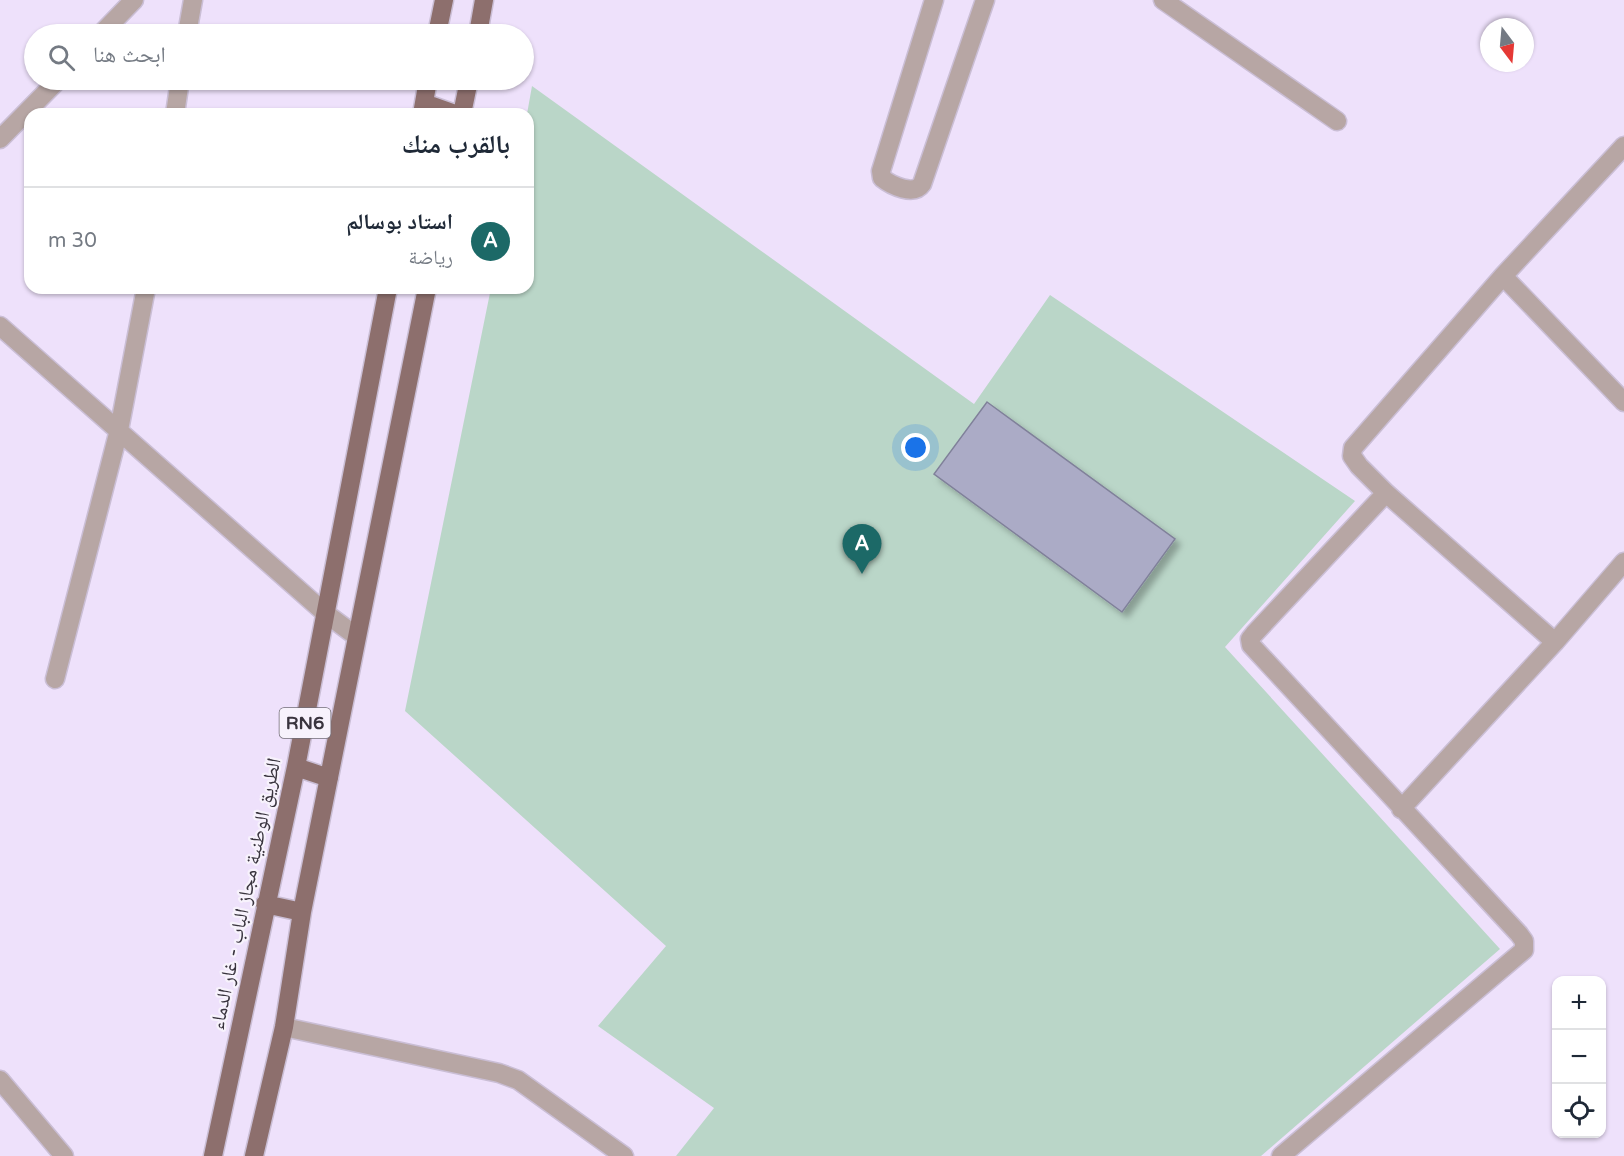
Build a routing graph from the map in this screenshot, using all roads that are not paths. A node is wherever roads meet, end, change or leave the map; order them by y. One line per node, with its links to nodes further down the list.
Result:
1 (134, 0): 8 (street)
2 (193, 0): 9 (street)
3 (444, 0): 10 (main road)
4 (484, 0): 11 (main road)
5 (934, 0): 6 (street)
6 (985, 0)
7 (1162, 0): 21 (street)
8 (111, 24)
9 (189, 24)
10 (439, 24)
11 (480, 24)
12 (48, 90): 16 (street)
13 (179, 90): 17 (street)
14 (426, 90): 18 (main road)
15 (467, 90): 19 (main road)
16 (31, 108)
17 (176, 108)
18 (423, 108)
19 (463, 108)
20 (24, 115): 22 (street)
21 (1337, 121)
22 (0, 140)
23 (1624, 146): 24 (street)
24 (1503, 276): 29 (street); 31 (street)
25 (145, 294): 30 (street)
26 (387, 294): 33 (main road, الطريق الوطنية مجاز الباب - غار الدماء / RN6)
27 (426, 294): 34 (main road, RN6)
28 (0, 326): 30 (street)
29 (1624, 402)
30 (119, 430): 33 (street); 36 (street)
31 (1386, 493): 35 (street); 39 (street)
32 (1624, 562): 35 (street)
33 (325, 613): 34 (street); 37 (main road, الطريق الوطنية مجاز الباب - غار الدماء / RN6)
34 (356, 636): 38 (main road, RN6)
35 (1555, 642): 39 (street)
36 (55, 679)
37 (296, 767): 38 (main road); 40 (main road, الطريق الوطنية مجاز الباب - غار الدماء / RN6)
38 (329, 778): 41 (main road, RN6)
39 (1401, 809): 48 (street)
40 (266, 904): 41 (main road); 45 (main road, الطريق الوطنية مجاز الباب - غار الدماء / RN6)
41 (302, 912): 42 (main road, RN6)
42 (284, 1027): 46 (main road, RN6); 47 (street)
43 (0, 1080): 44 (street)
44 (64, 1156)
45 (213, 1156)
46 (254, 1156)
47 (624, 1156)
48 (1281, 1156)

